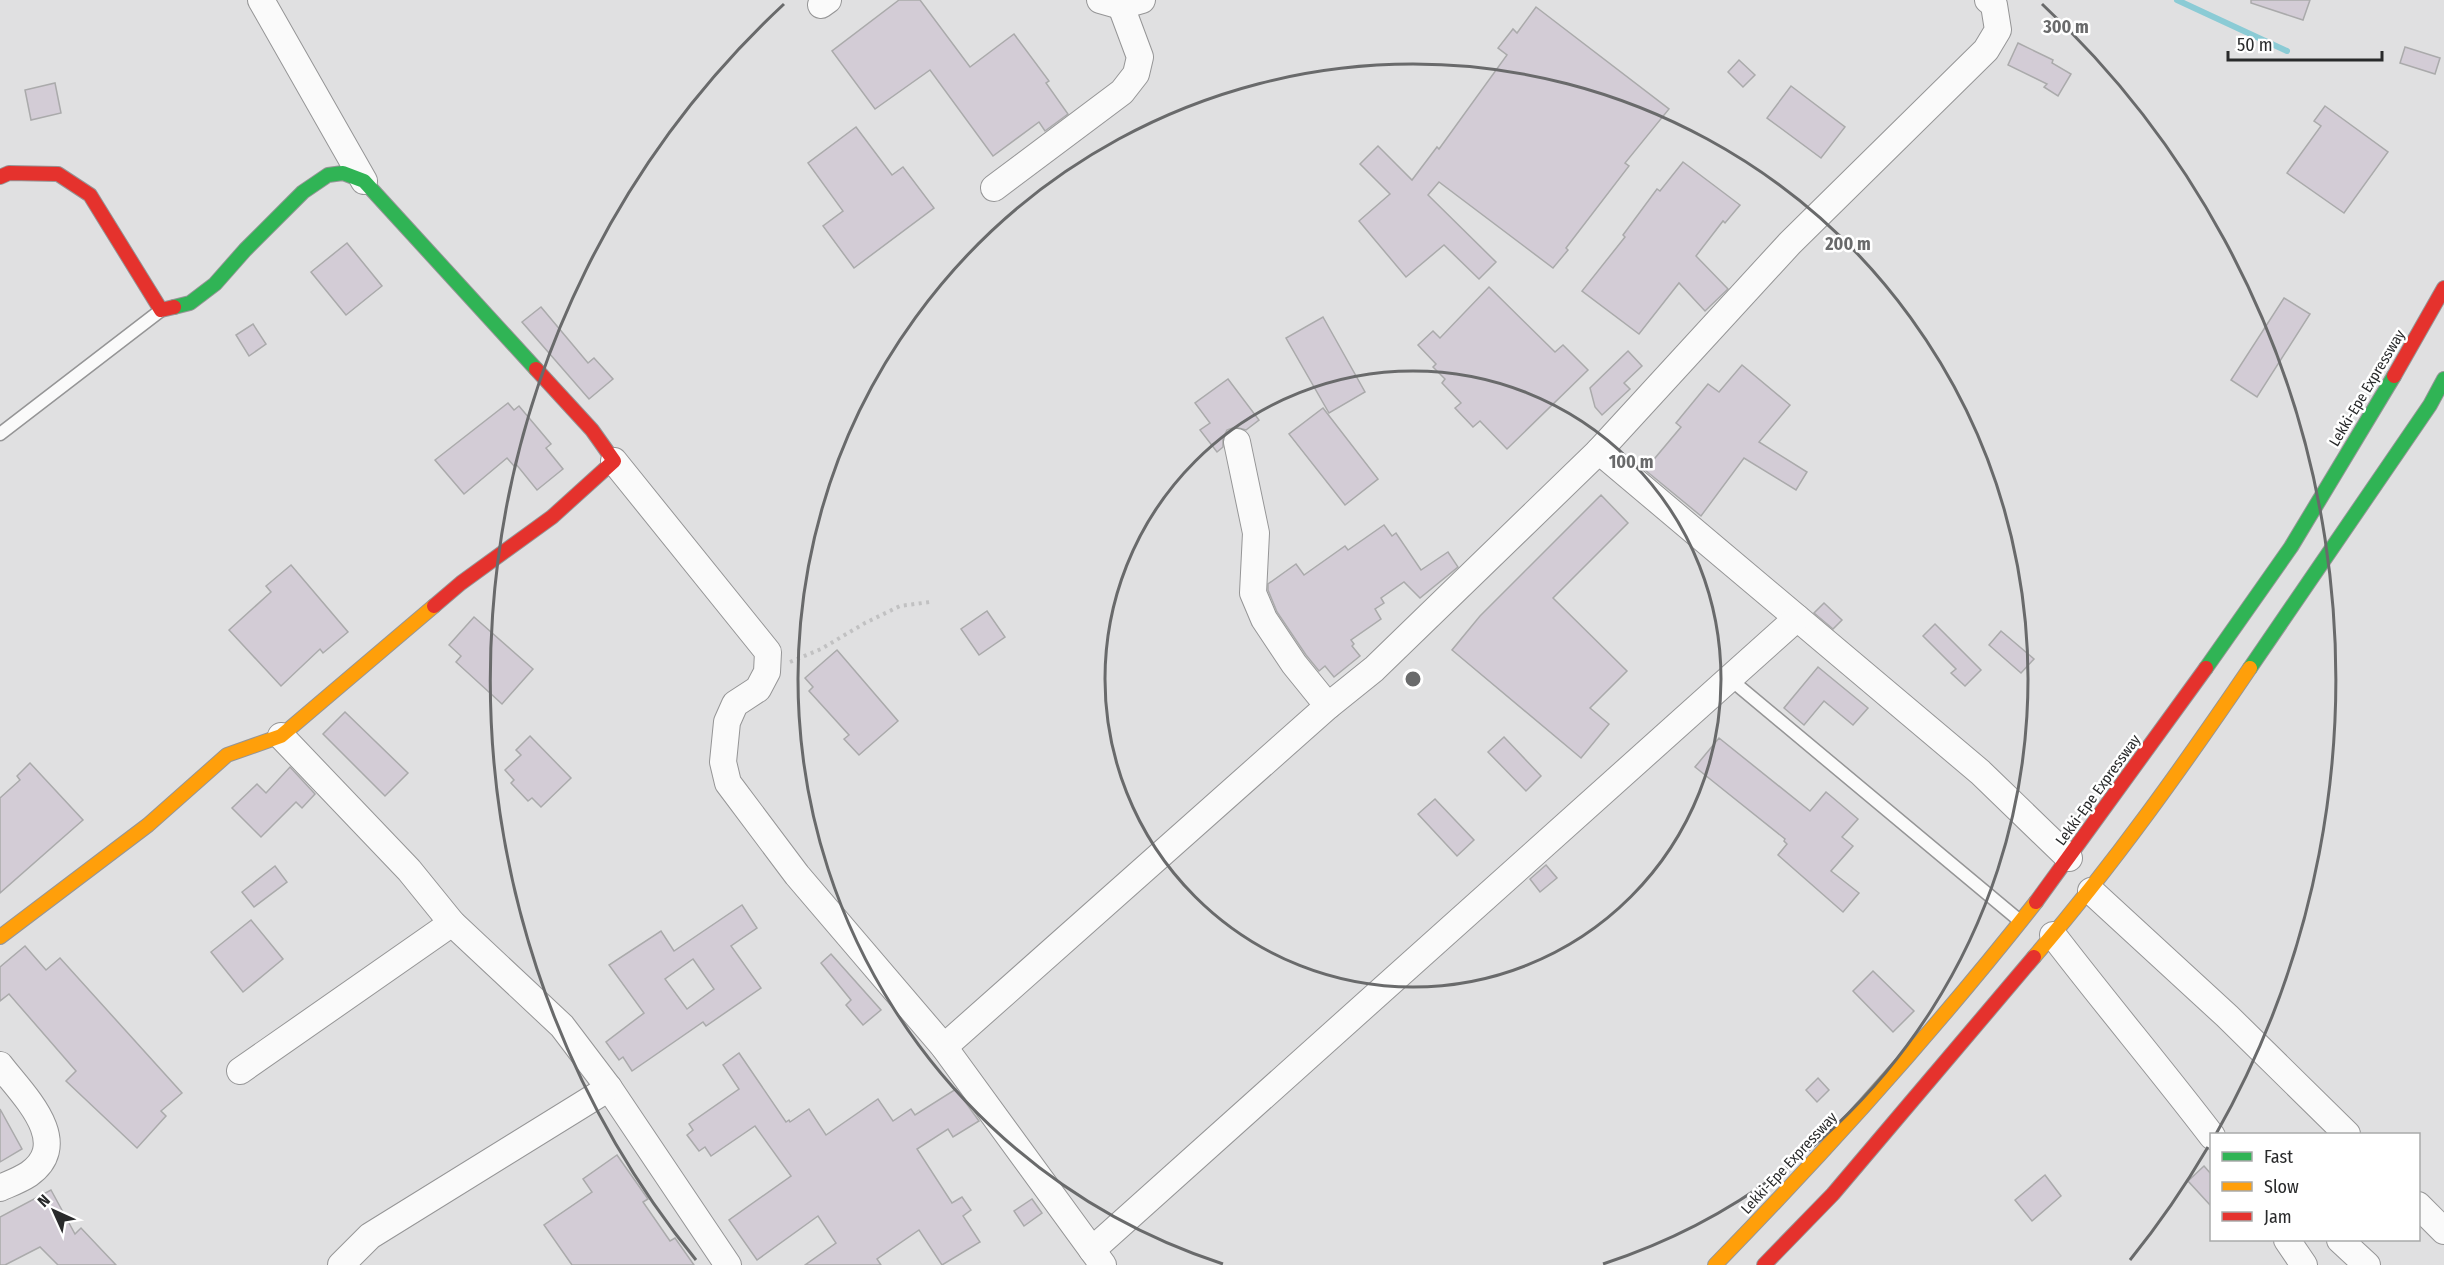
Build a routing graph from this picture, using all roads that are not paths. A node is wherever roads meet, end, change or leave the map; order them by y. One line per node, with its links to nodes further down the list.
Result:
1 (261, 0): 5 (street)
2 (1988, 0): 14 (street)
3 (1121, 2): 6 (street)
4 (0, 177): 8 (main road)
5 (364, 181): 8 (main road); 15 (main road)
6 (994, 188)
7 (2444, 288): 20 (main road, Lekki-Epe Expressway)
8 (161, 310): 12 (lane)
9 (2444, 379): 11 (main road)
10 (2444, 391): 11 (main road)
11 (2430, 405): 21 (main road)
12 (0, 434)
13 (1237, 442): 18 (street)
14 (1599, 451): 16 (street); 18 (street)
15 (614, 461): 19 (main road); 26 (street)
16 (1797, 618): 17 (street); 20 (street)
17 (1730, 679): 22 (lane); 37 (street)
18 (1329, 706): 26 (street)
19 (282, 736): 23 (street); 25 (main road)
20 (2069, 858): 22 (main road, Lekki-Epe Expressway)
21 (2091, 891): 24 (main road); 30 (street)
22 (2020, 922): 40 (main road, Lekki-Epe Expressway)
23 (452, 923): 28 (street); 29 (street)
24 (2053, 935): 31 (street); 41 (main road)
25 (0, 937)
26 (944, 1047): 37 (street)
27 (0, 1065): 32 (street)
28 (240, 1071)
29 (609, 1088): 38 (street); 39 (street)
30 (2346, 1133)
31 (2210, 1135)
32 (0, 1188)
33 (2420, 1207): 34 (street)
34 (2444, 1231)
35 (2288, 1241): 42 (street)
36 (2342, 1241): 43 (street)
37 (1097, 1257)
38 (341, 1265)
39 (728, 1265)
40 (1715, 1265)
41 (1764, 1265)
42 (2304, 1265)
43 (2367, 1265)

